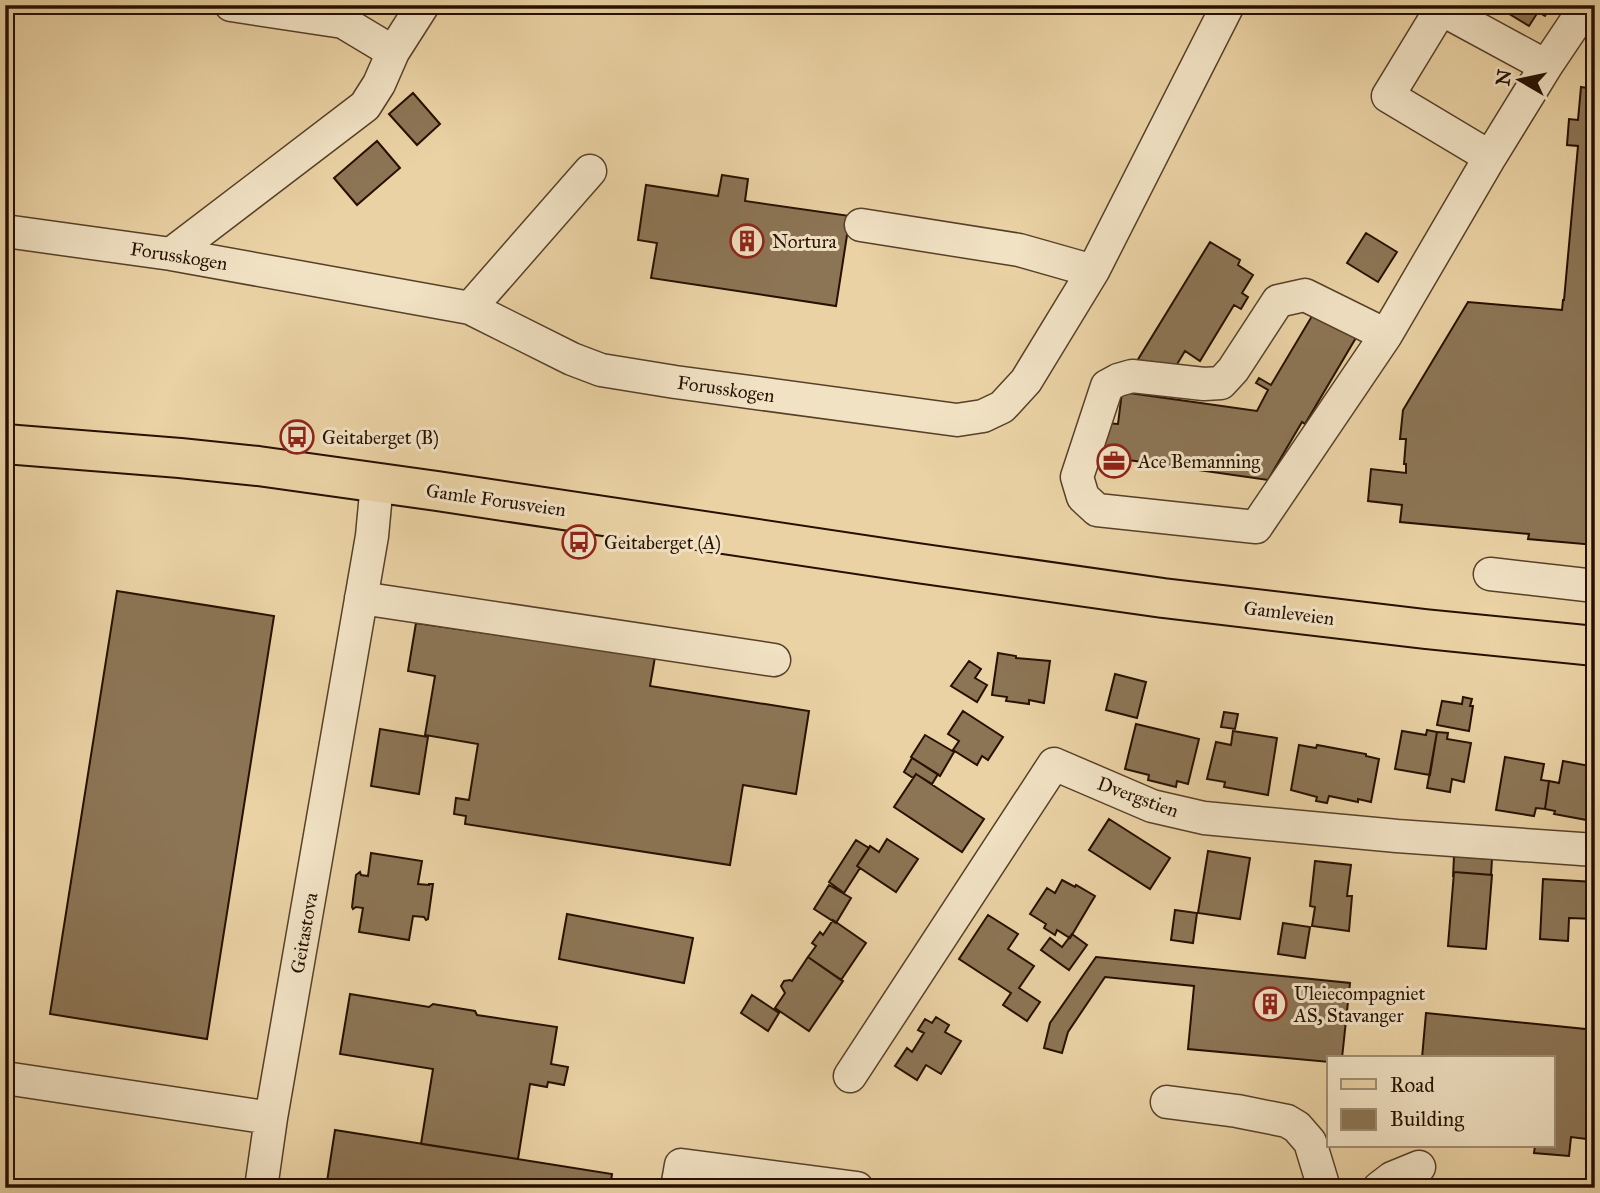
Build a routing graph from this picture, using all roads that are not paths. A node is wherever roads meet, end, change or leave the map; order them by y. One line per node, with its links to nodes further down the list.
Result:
1 (231, 5): 5 (street)
2 (423, 5): 5 (street)
3 (1228, 5): 12 (street, Forusskogen)
4 (1586, 22): 6 (street)
5 (393, 52): 11 (street)
6 (1546, 66): 7 (street); 7 (street)
7 (1490, 157): 14 (street)
8 (590, 172): 13 (street)
9 (861, 225): 12 (street)
10 (5, 231): 11 (street, Forusskogen)
11 (172, 254): 13 (street, Forusskogen)
12 (1093, 271): 13 (street, Forusskogen)
13 (470, 308)
14 (1386, 335): 14 (street)
15 (5, 444): 16 (main road, Gamle Forusveien)
16 (377, 483): 17 (main road, Gamle Forusveien); 20 (street, Geitastova)
17 (985, 573): 21 (main road, Gamleveien)
18 (1490, 574): 19 (street)
19 (1595, 586)
20 (361, 598): 22 (street); 27 (street, Geitastova)
21 (1595, 646)
22 (774, 660)
23 (1595, 850): 24 (street, Dvergstien)
24 (850, 1076)
25 (5, 1078): 27 (street)
26 (1167, 1102): 32 (street)
27 (271, 1118): 30 (street)
28 (1419, 1167): 33 (street)
29 (679, 1176): 31 (street)
30 (261, 1188)
31 (856, 1188)
32 (1324, 1188)
33 (1379, 1188)

